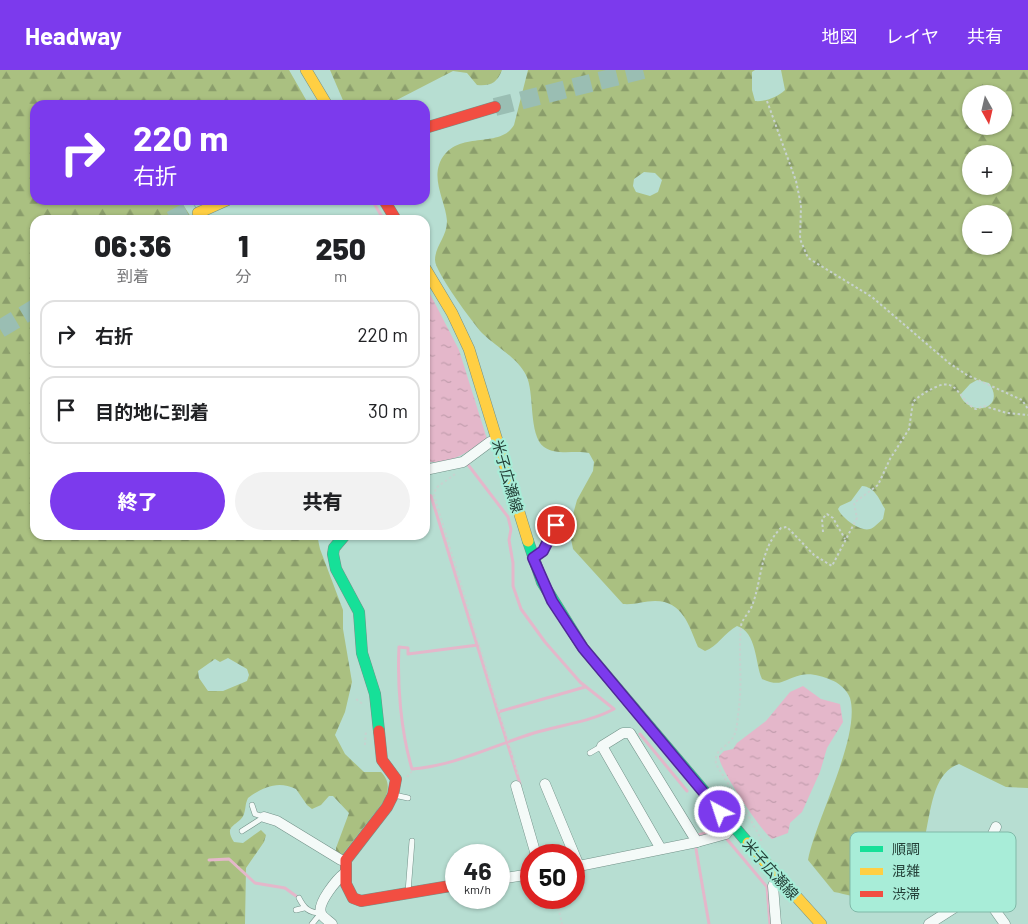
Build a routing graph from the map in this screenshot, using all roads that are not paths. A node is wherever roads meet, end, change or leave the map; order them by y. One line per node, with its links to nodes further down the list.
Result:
1 (306, 70): 2 (main road)
2 (324, 100)
3 (430, 121): 4 (main road)
4 (430, 126)
5 (204, 205): 6 (main road)
6 (212, 205)
7 (430, 276): 8 (main road, 米子広瀬線)
8 (497, 440): 9 (street); 12 (main road, 米子広瀬線)
9 (430, 469)
10 (561, 516): 12 (lane)
11 (340, 540): 17 (main road)
12 (533, 558): 21 (main road, 米子広瀬線)
13 (602, 746): 14 (lane); 26 (street); 29 (street)
14 (590, 753)
15 (518, 783): 27 (street)
16 (545, 784): 28 (street)
17 (393, 795): 18 (lane); 30 (main road)
18 (408, 798)
19 (252, 805): 20 (lane)
20 (264, 818): 23 (lane); 30 (street)
21 (732, 826): 26 (street); 33 (main road, 米子広瀬線)
22 (996, 827): 24 (street)
23 (242, 831)
24 (994, 832)
25 (412, 841): 35 (lane)
26 (697, 842): 29 (street)
27 (533, 844)
28 (568, 844)
29 (662, 849): 31 (street)
30 (346, 860): 32 (main road)
31 (585, 864)
32 (344, 873): 35 (main road); 41 (street)
33 (777, 877): 44 (street); 45 (main road, 米子広瀬線)
34 (445, 887): 35 (main road)
35 (408, 892)
36 (299, 898): 37 (lane)
37 (304, 908): 38 (lane); 41 (lane)
38 (296, 910)
39 (948, 912): 46 (street)
40 (997, 912): 47 (street)
41 (321, 913): 42 (lane); 43 (street)
42 (312, 924)
43 (332, 924)
44 (776, 924)
45 (821, 924)
46 (929, 924)
47 (1005, 924)

